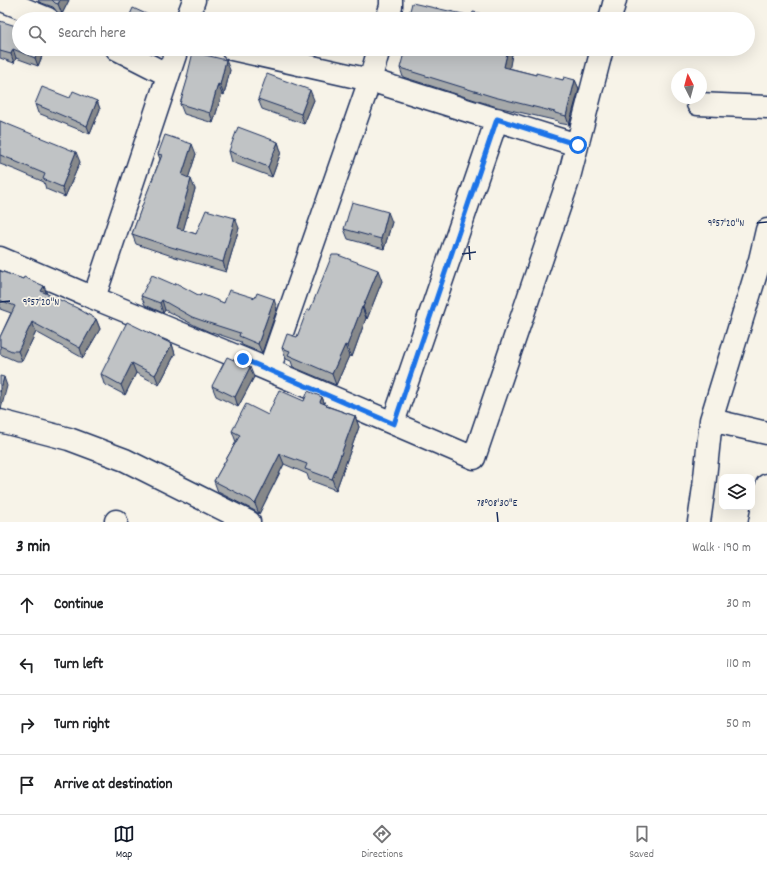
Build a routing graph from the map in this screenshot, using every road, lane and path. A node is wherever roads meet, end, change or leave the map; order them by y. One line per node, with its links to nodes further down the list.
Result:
1 (2, 0): 5 (street)
2 (194, 0): 6 (street)
3 (391, 0): 7 (street)
4 (615, 0): 8 (street)
5 (31, 12)
6 (190, 12)
7 (389, 12)
8 (612, 12)
9 (131, 56): 14 (street)
10 (175, 56): 14 (street)
11 (263, 56): 15 (street)
12 (377, 56): 15 (street)
13 (600, 56): 19 (street)
14 (168, 75): 22 (street)
15 (370, 80): 18 (street); 23 (street)
16 (698, 104): 17 (street)
17 (767, 107)
18 (497, 119): 19 (street); 26 (street)
19 (578, 145): 26 (street)
20 (767, 230): 24 (street)
21 (0, 258): 22 (street)
22 (94, 298): 23 (street)
23 (269, 370): 26 (street)
24 (710, 420): 27 (street); 30 (street)
25 (0, 421): 29 (street)
26 (394, 424)
27 (767, 433)
28 (767, 485): 31 (street)
29 (249, 522)
30 (699, 522)
31 (760, 522)

